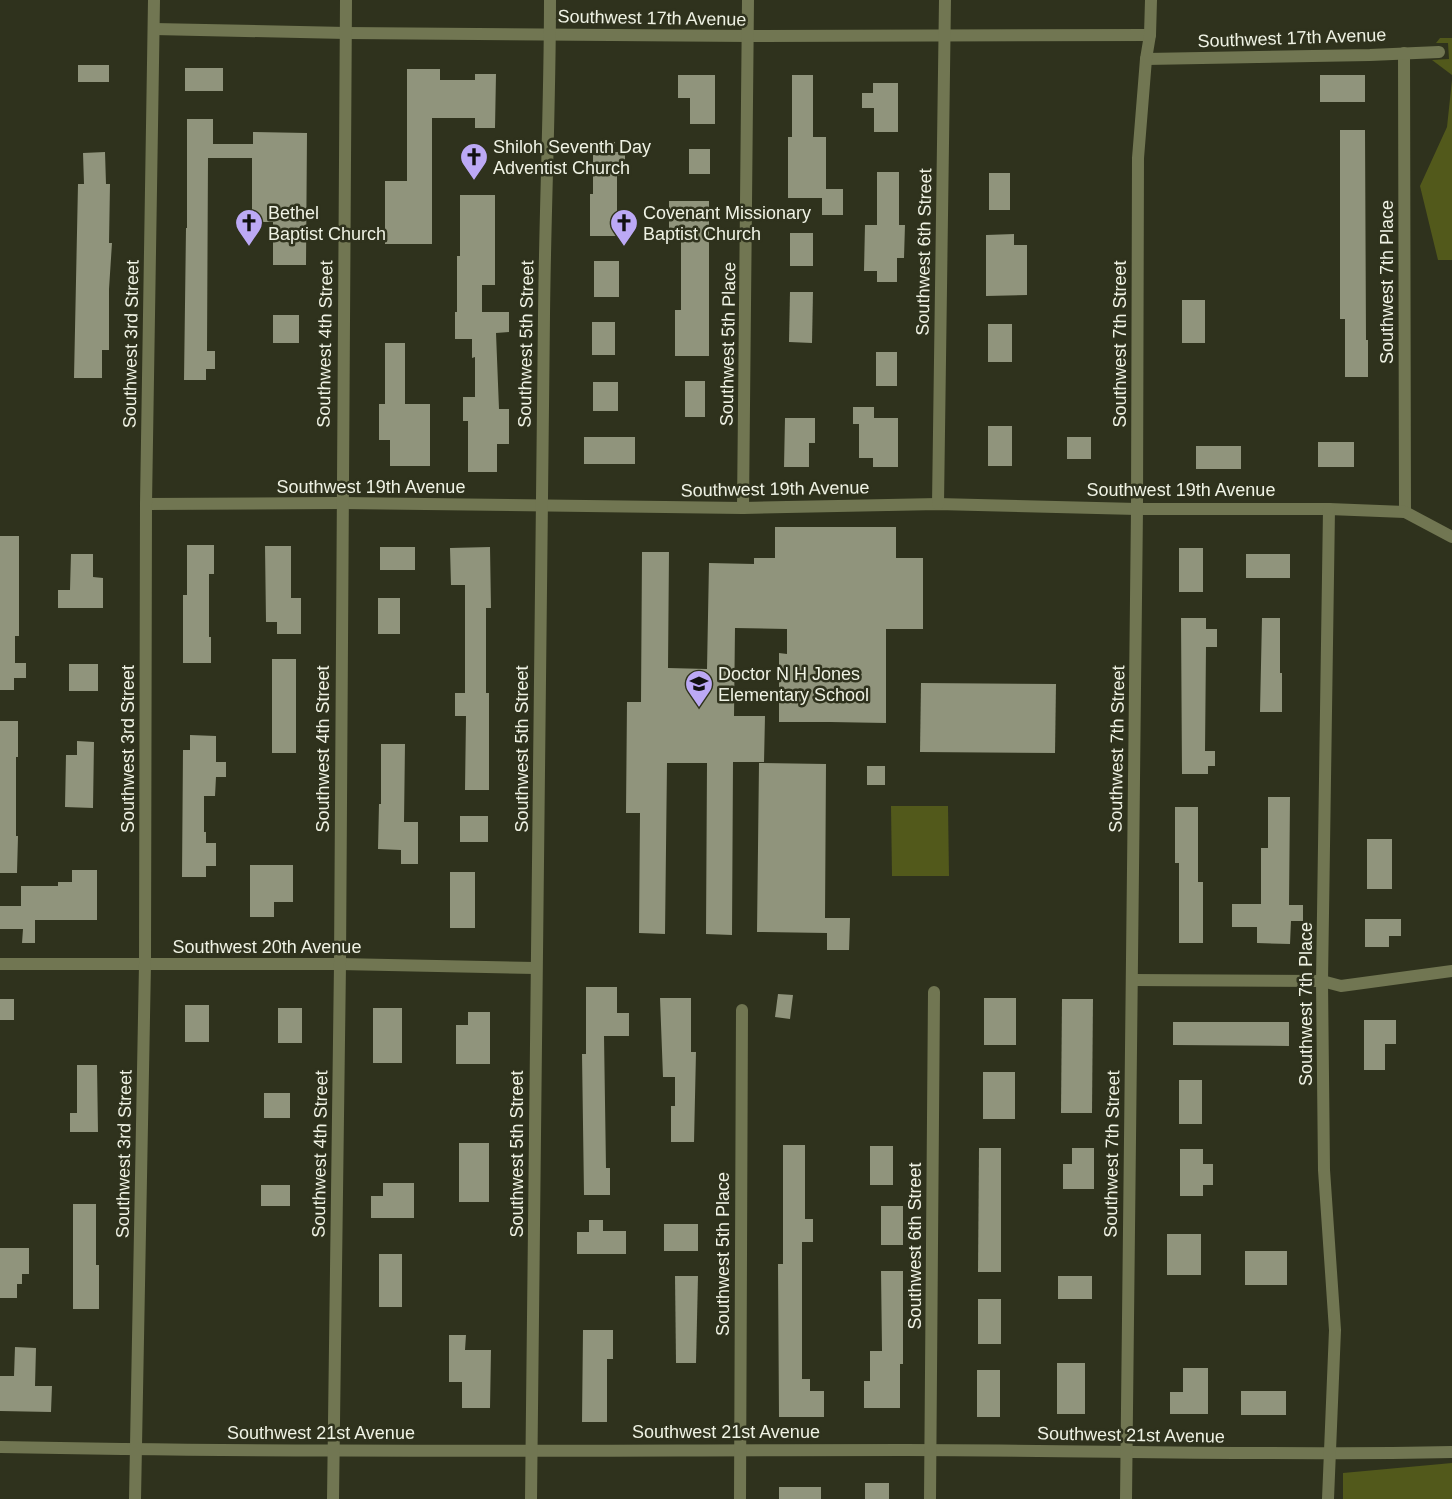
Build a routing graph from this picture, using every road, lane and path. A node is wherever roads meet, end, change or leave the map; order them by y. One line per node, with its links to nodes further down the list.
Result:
1 (154, 0): 7 (street, Southwest 3rd Street)
2 (346, 0): 8 (street, Southwest 4th Street)
3 (550, 0): 9 (street, Southwest 5th Street)
4 (748, 0): 12 (street, Southwest 5th Place)
5 (945, 0): 10 (street, Southwest 6th Street)
6 (1151, 0): 11 (street, Southwest 7th Street)
7 (154, 29): 8 (street, Southwest 17th Avenue); 17 (street, Southwest 3rd Street)
8 (346, 33): 9 (street, Southwest 17th Avenue); 16 (street, Southwest 4th Street)
9 (550, 34): 12 (street, Southwest 17th Avenue); 19 (street, Southwest 5th Street)
10 (945, 35): 11 (street, Southwest 17th Avenue); 12 (street, Southwest 17th Avenue); 18 (street, Southwest 6th Street)
11 (1150, 35): 15 (street, Southwest 7th Street)
12 (748, 36): 20 (street, Southwest 5th Place)
13 (1439, 52): 14 (street, Southwest 17th Avenue)
14 (1404, 53): 15 (street, Southwest 17th Avenue); 23 (street, Southwest 7th Place)
15 (1146, 59): 21 (street, Southwest 7th Street)
16 (341, 503): 17 (street, Southwest 19th Avenue); 19 (street, Southwest 19th Avenue); 27 (street, Southwest 4th Street)
17 (146, 504): 26 (street, Southwest 3rd Street)
18 (938, 504): 20 (street, Southwest 19th Avenue); 21 (street, Southwest 19th Avenue)
19 (542, 506): 20 (street, Southwest 19th Avenue); 28 (street, Southwest 5th Street)
20 (743, 508)
21 (1136, 508): 22 (street, Southwest 19th Avenue); 30 (street, Southwest 7th Street)
22 (1329, 508): 23 (street, Southwest 19th Avenue); 31 (street, Southwest 7th Place)
23 (1405, 512): 24 (street)
24 (1452, 537)
25 (0, 964): 26 (street, Southwest 20th Avenue)
26 (145, 964): 27 (street, Southwest 20th Avenue); 35 (street, Southwest 3rd Street)
27 (340, 964): 28 (street, Southwest 20th Avenue); 36 (street, Southwest 4th Street)
28 (535, 968): 37 (street, Southwest 5th Street)
29 (1452, 971): 31 (street)
30 (1132, 980): 31 (street); 41 (street, Southwest 7th Street)
31 (1322, 981): 42 (street, Southwest 7th Place)
32 (934, 992): 39 (street, Southwest 6th Street)
33 (742, 1010): 38 (street, Southwest 5th Place)
34 (0, 1447): 35 (street, Southwest 21st Avenue)
35 (136, 1450): 36 (street, Southwest 21st Avenue); 43 (street, Southwest 3rd Street)
36 (333, 1450): 37 (street, Southwest 21st Avenue); 44 (street, Southwest 4th Street)
37 (531, 1450): 38 (street, Southwest 21st Avenue); 45 (street, Southwest 5th Street)
38 (740, 1450): 39 (street, Southwest 21st Avenue); 46 (street, Southwest 5th Place)
39 (931, 1450): 41 (street, Southwest 21st Avenue); 47 (street, Southwest 6th Street)
40 (1452, 1452): 42 (street, Southwest 21st Avenue)
41 (1126, 1453): 42 (street, Southwest 21st Avenue); 48 (street, Southwest 7th Street)
42 (1329, 1454): 49 (street, Southwest 7th Place)
43 (135, 1499)
44 (333, 1499)
45 (531, 1499)
46 (740, 1499)
47 (930, 1499)
48 (1126, 1499)
49 (1328, 1499)

